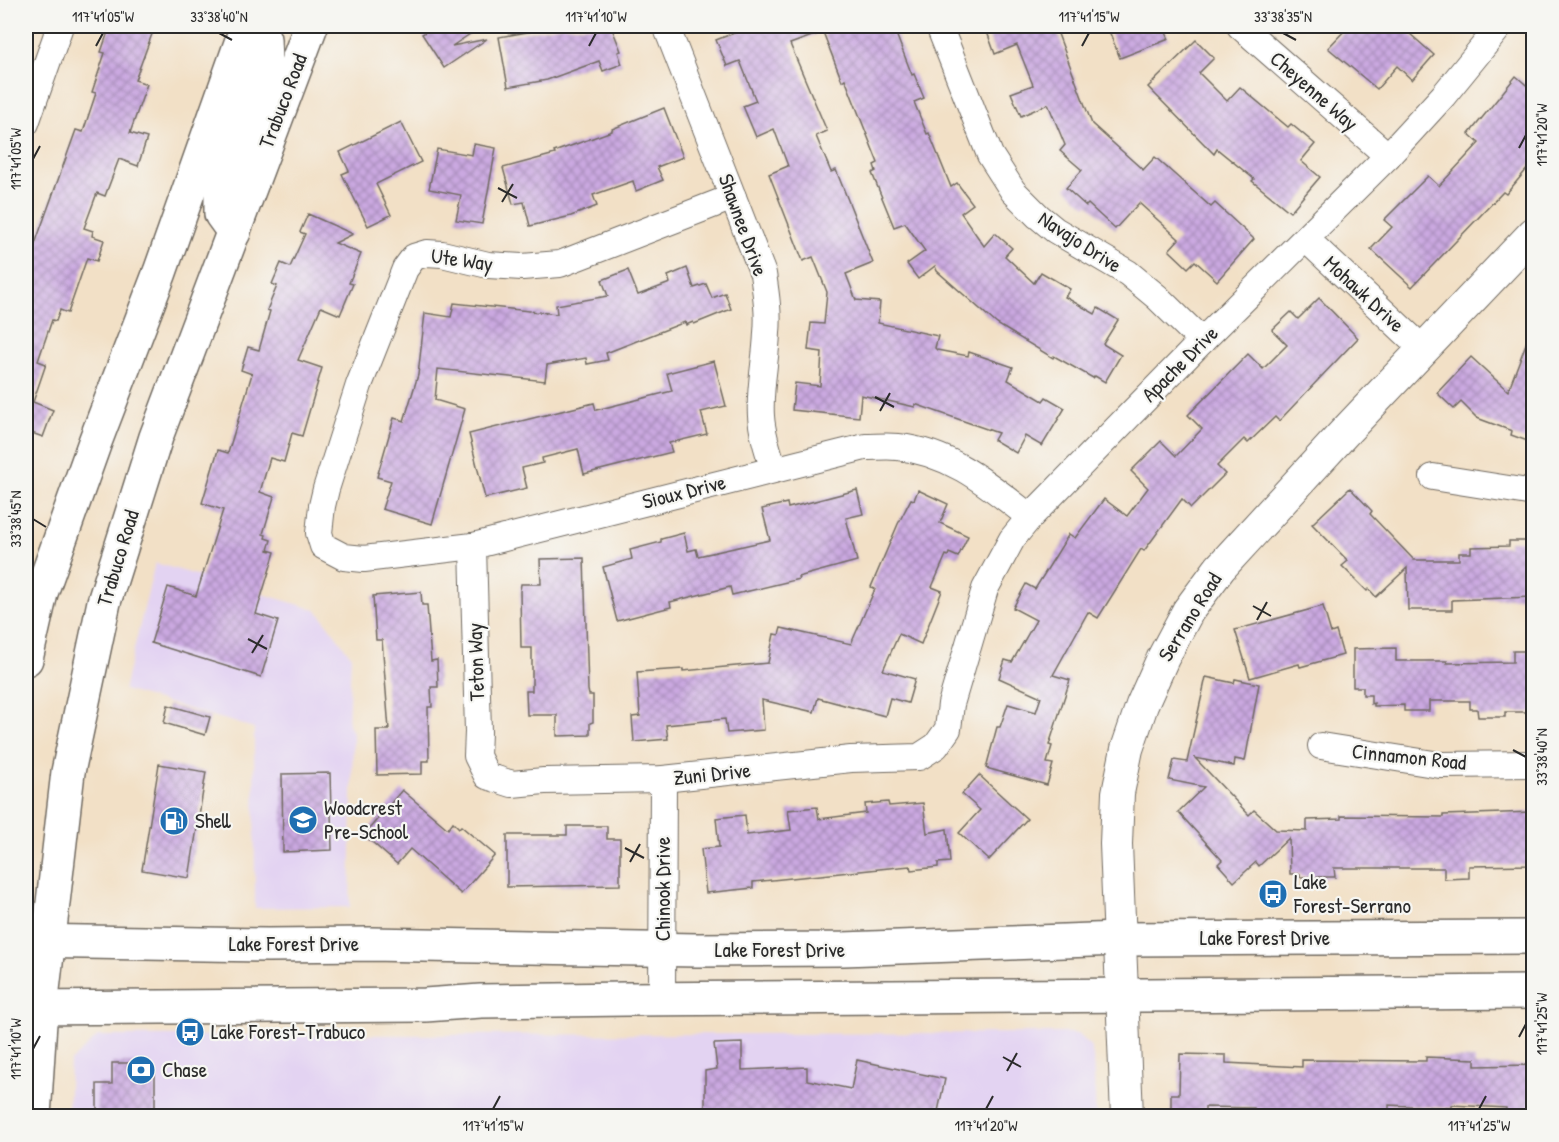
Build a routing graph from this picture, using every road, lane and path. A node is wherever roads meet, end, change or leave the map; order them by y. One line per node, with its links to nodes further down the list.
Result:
1 (60, 26): 9 (street)
2 (247, 26): 23 (main road)
3 (255, 26): 12 (main road)
4 (311, 26): 12 (main road, Trabuco Road)
5 (666, 26): 11 (street, Shawnee Drive)
6 (939, 26): 15 (street, Navajo Drive)
7 (1240, 26): 10 (street, Cheyenne Way)
8 (1500, 26): 10 (street, Apache Drive)
9 (26, 123)
10 (1388, 156): 14 (street, Apache Drive)
11 (733, 197): 17 (street, Shawnee Drive); 21 (street, Ute Way)
12 (234, 232): 31 (main road, Trabuco Road)
13 (1533, 233): 16 (street, Serrano Road)
14 (1306, 240): 15 (street, Apache Drive); 16 (street, Mohawk Drive)
15 (1202, 341): 20 (street, Apache Drive)
16 (1423, 349): 30 (street, Serrano Road)
17 (774, 469): 20 (street, Sioux Drive); 22 (street, Sioux Drive)
18 (1433, 477): 19 (street)
19 (1533, 493)
20 (1030, 517): 24 (street, Apache Drive)
21 (323, 546): 22 (street, Sioux Drive)
22 (473, 546): 27 (street, Teton Way)
23 (26, 659)
24 (936, 746): 28 (street, Zuni Drive)
25 (1321, 746): 26 (street, Cinnamon Road)
26 (1533, 764)
27 (487, 776): 28 (street, Zuni Drive)
28 (663, 779): 32 (street, Chinook Drive)
29 (1533, 937): 30 (main road, Lake Forest Drive)
30 (1119, 939): 32 (main road, Lake Forest Drive); 34 (street, Serrano Road)
31 (37, 942): 32 (main road, Lake Forest Drive); 36 (main road, Trabuco Road)
32 (662, 950): 35 (street, Chinook Drive)
33 (1533, 992): 34 (main road)
34 (1123, 995): 35 (main road); 38 (street, Serrano Road)
35 (662, 999): 36 (main road)
36 (33, 1008): 37 (main road, Trabuco Road)
37 (34, 1116)
38 (1127, 1116)

